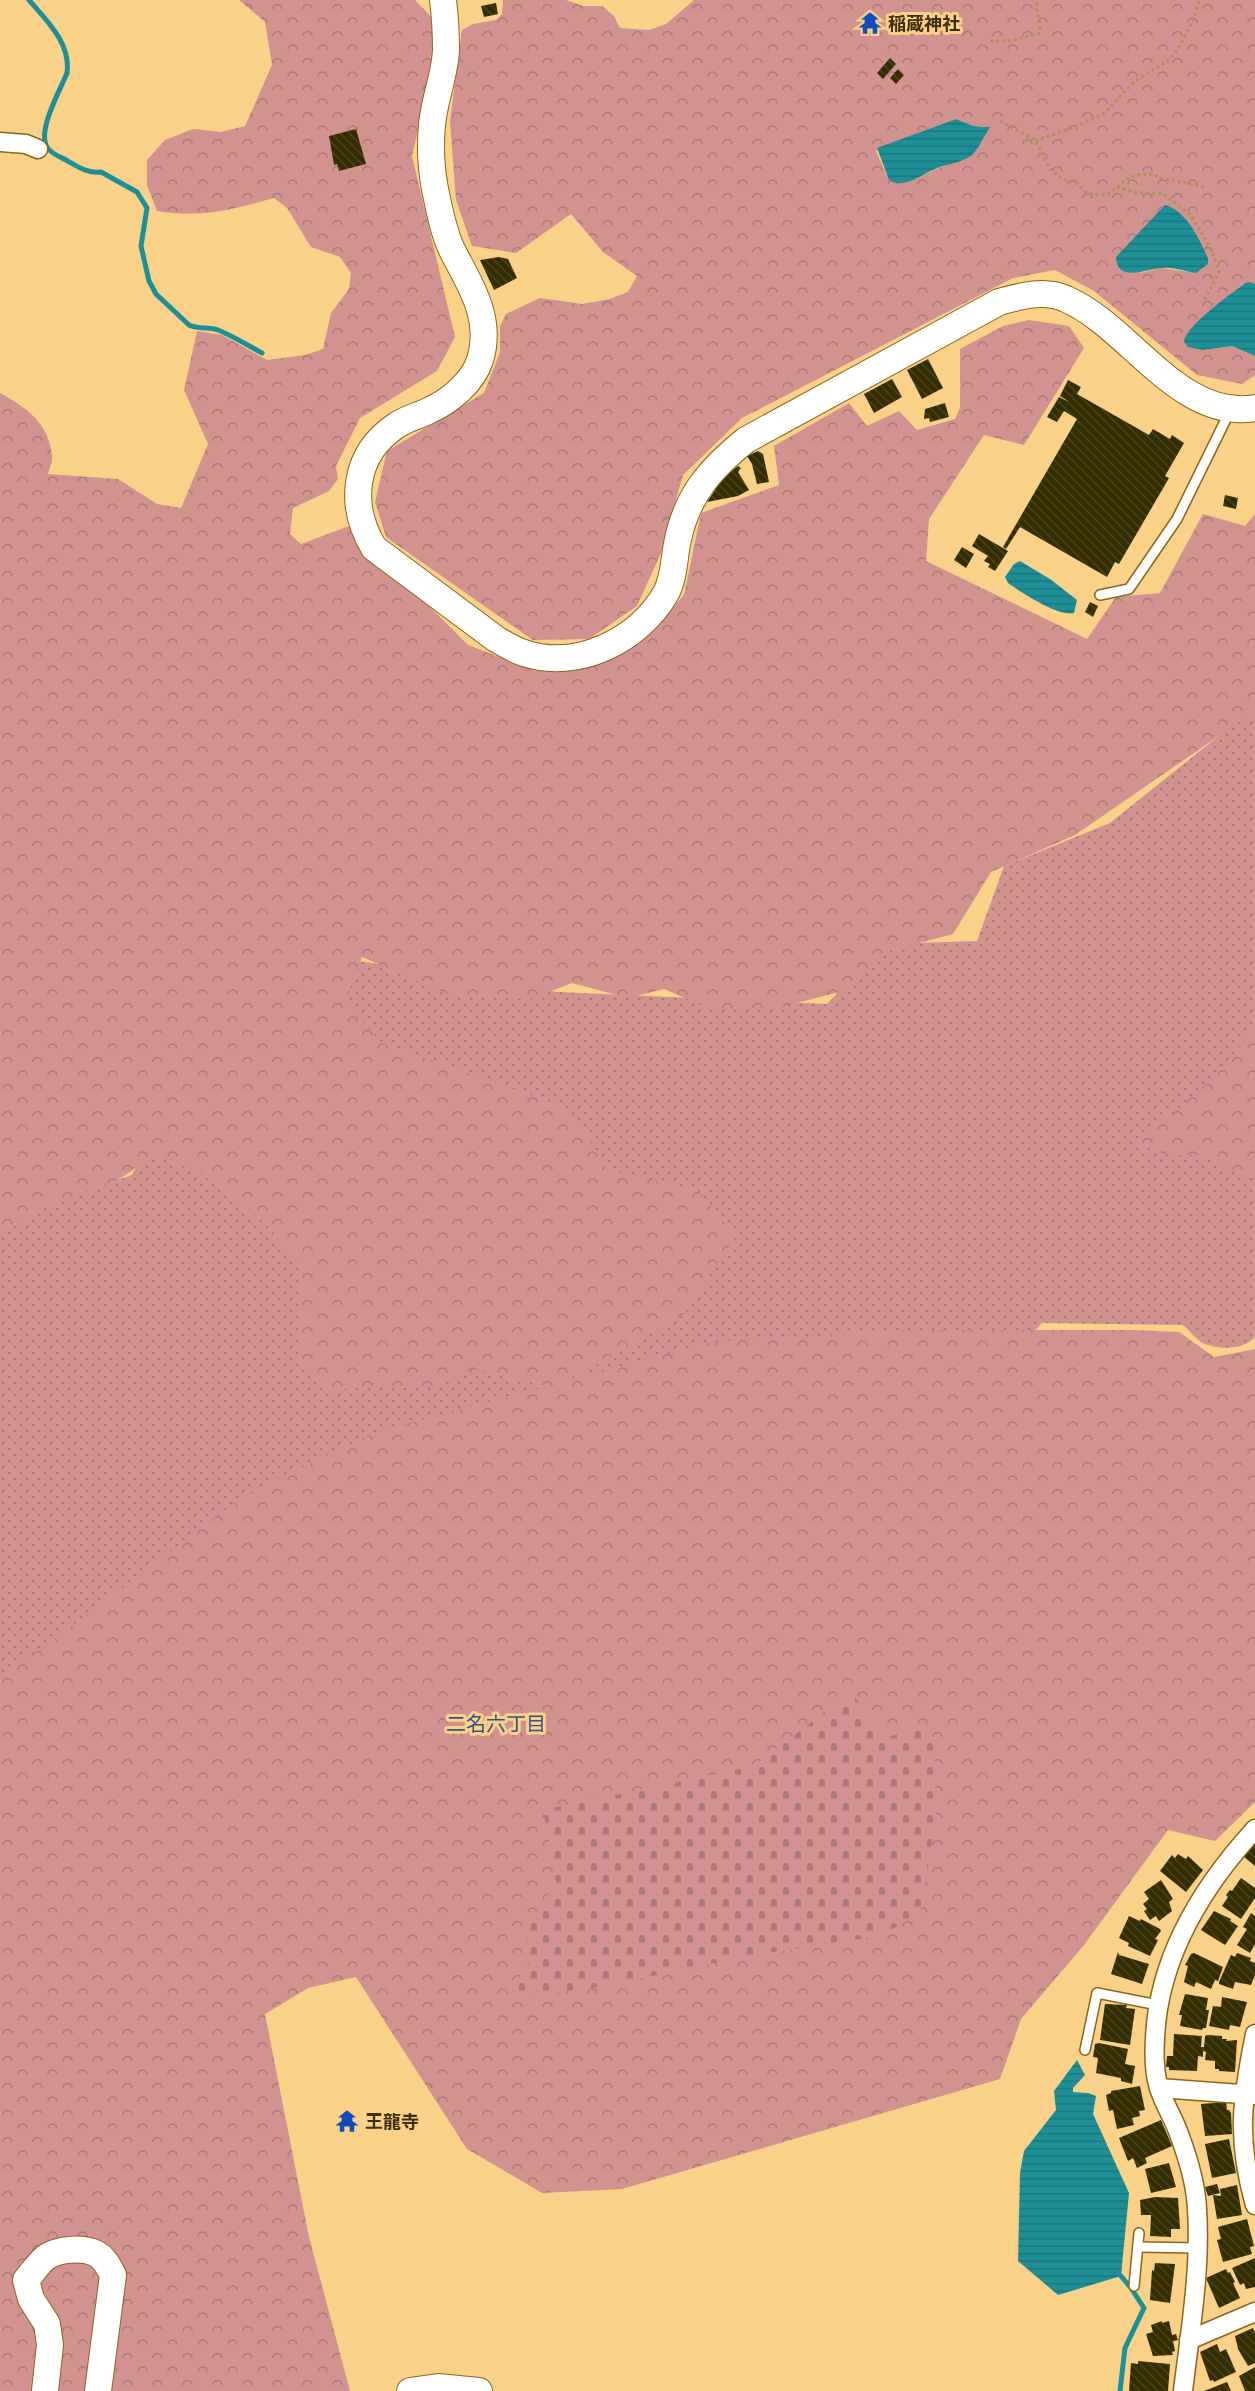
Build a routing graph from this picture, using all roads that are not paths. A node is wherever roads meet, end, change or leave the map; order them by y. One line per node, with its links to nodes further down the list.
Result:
1 (443, 0): 4 (street)
2 (0, 142): 3 (street)
3 (38, 149)
4 (1243, 409): 5 (lane)
5 (1100, 595)
6 (1255, 1829): 7 (street)
7 (1158, 2005): 9 (lane); 10 (street)
8 (1255, 2034): 11 (street)
9 (1085, 2050)
10 (1159, 2088): 11 (street); 15 (street)
11 (1249, 2095): 12 (street)
12 (1255, 2205)
13 (1139, 2232): 14 (lane)
14 (1138, 2247): 15 (lane); 16 (lane)
15 (1198, 2248): 18 (street)
16 (1134, 2286)
17 (1255, 2312): 18 (street)
18 (1189, 2340): 23 (street)
19 (45, 2391): 20 (street)
20 (99, 2391)
21 (410, 2391): 22 (street)
22 (479, 2391)
23 (1183, 2391)

